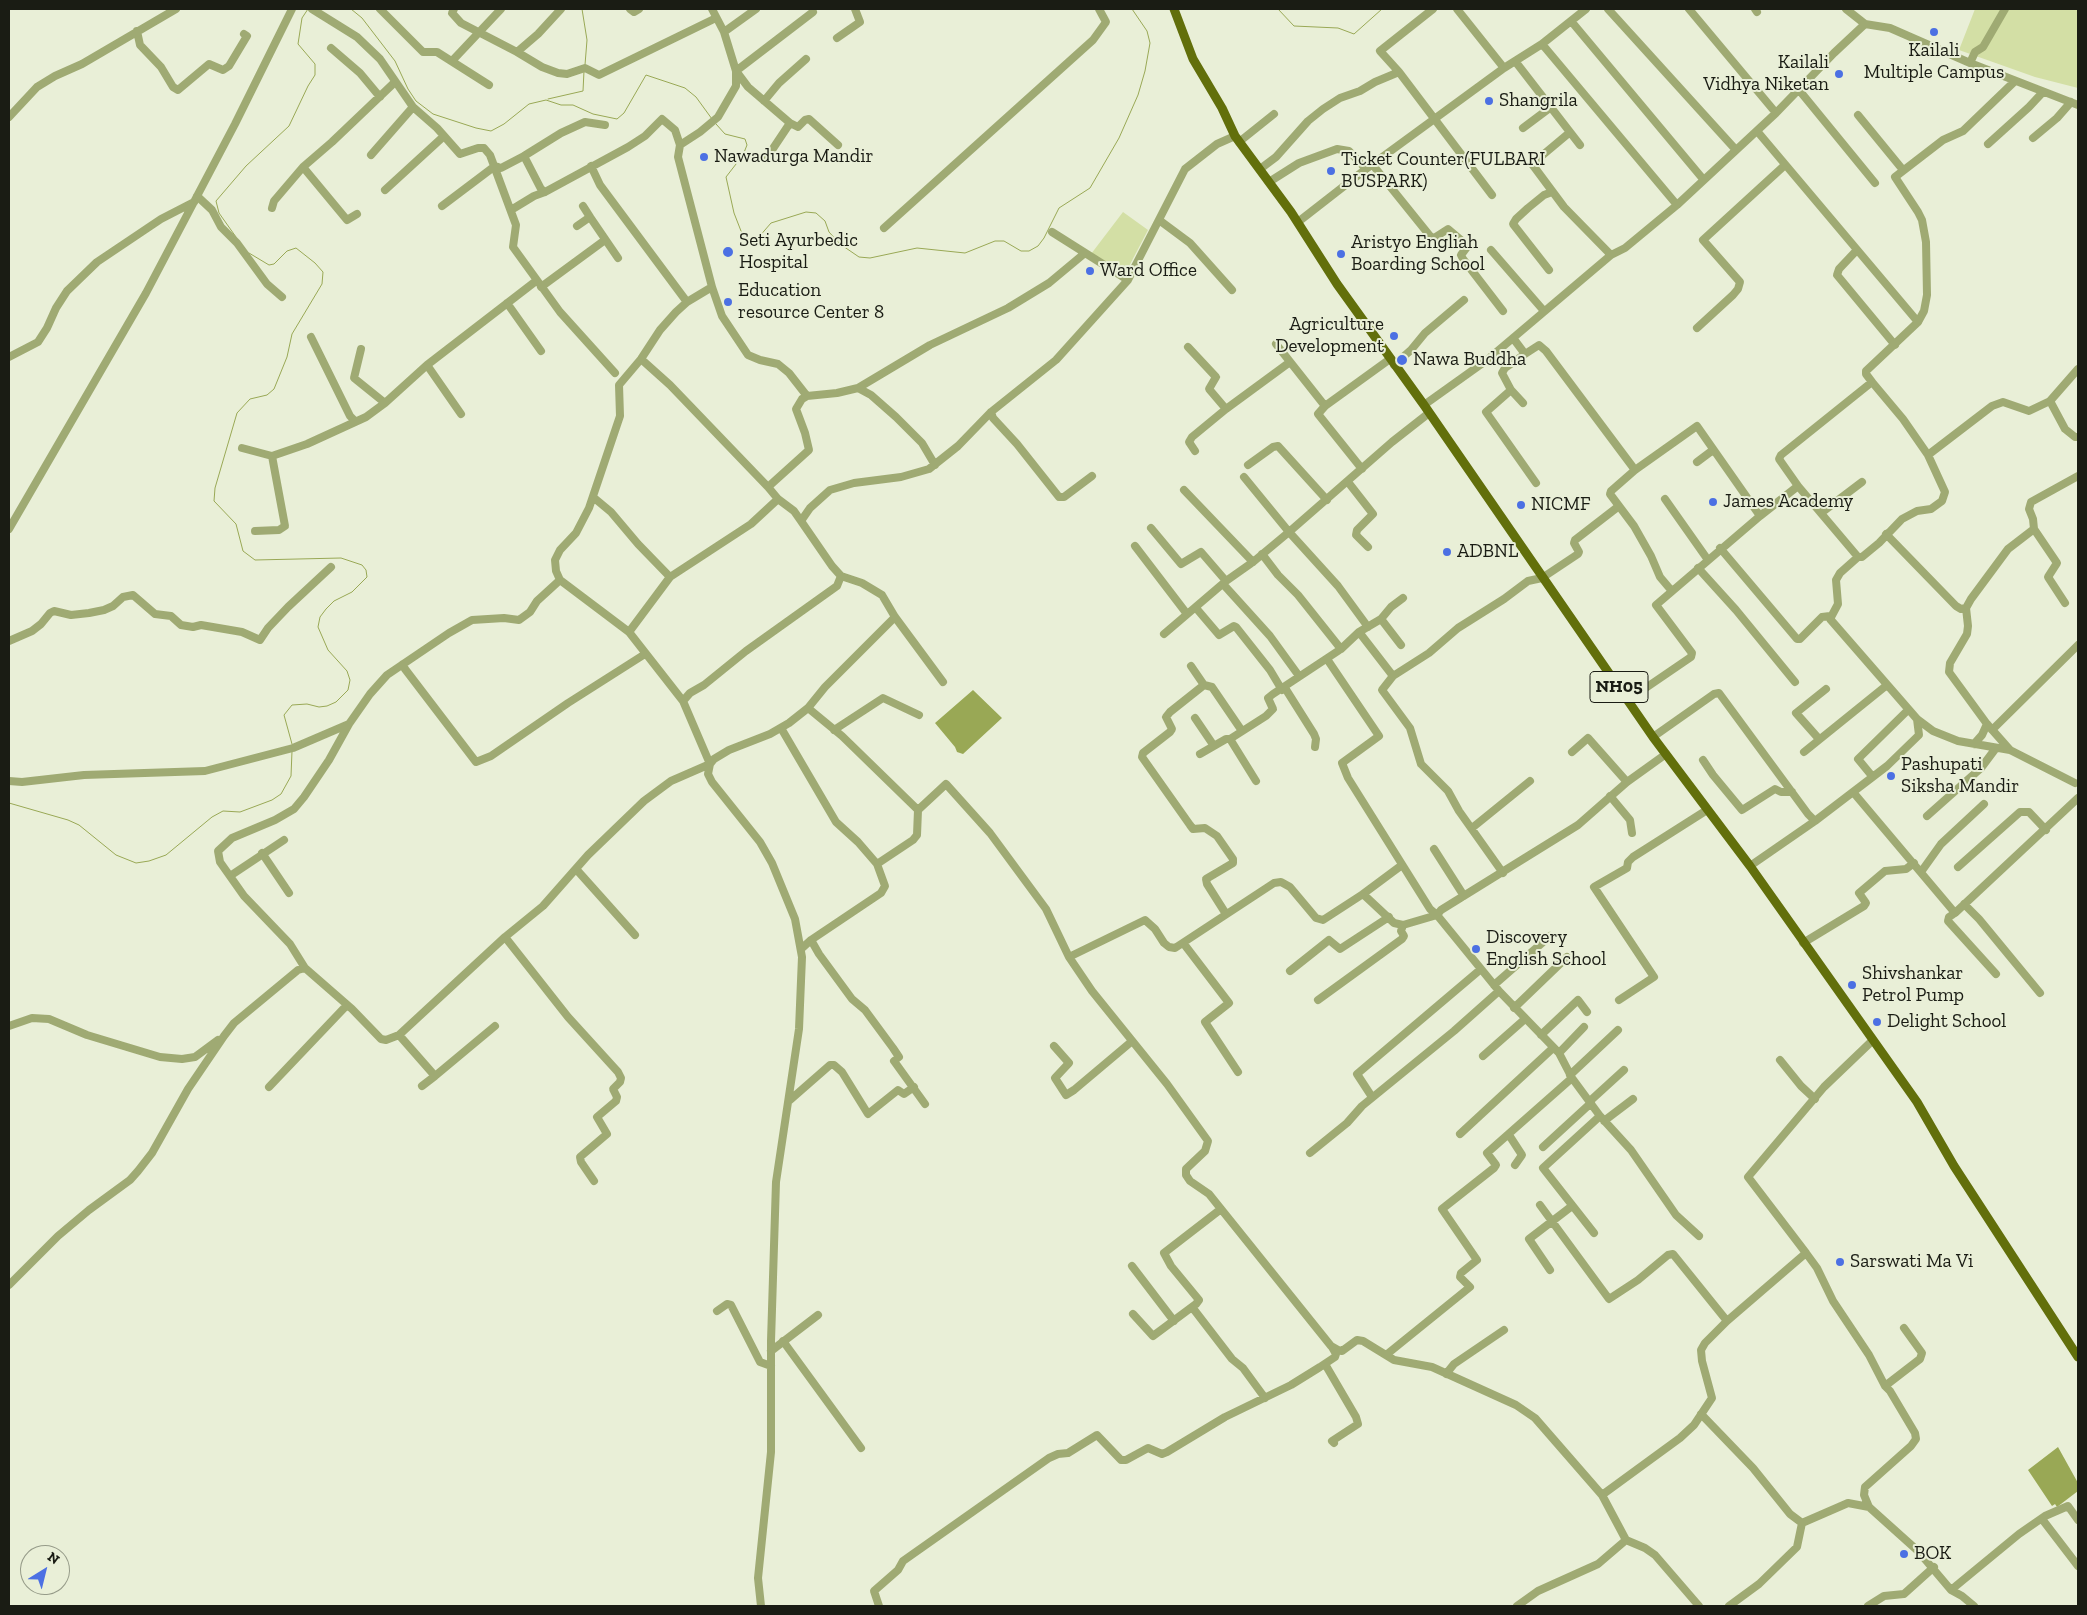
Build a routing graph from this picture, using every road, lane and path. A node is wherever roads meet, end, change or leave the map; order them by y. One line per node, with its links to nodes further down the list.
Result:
1 (176, 9): 27 (street)
2 (292, 9): 87 (street)
3 (312, 9): 43 (street)
4 (380, 9): 36 (street)
5 (454, 9): 28 (street)
6 (500, 9): 28 (street)
7 (561, 9): 34 (street)
8 (630, 9): 9 (street)
9 (639, 9)
10 (712, 9): 24 (street)
11 (756, 9): 29 (street)
12 (855, 9): 31 (street)
13 (1099, 9): 98 (street)
14 (1174, 9): 64 (main road, NH05)
15 (1433, 9): 41 (street)
16 (1457, 9): 39 (street)
17 (1570, 9): 25 (street)
18 (1586, 9): 25 (street)
19 (1608, 9): 69 (street)
20 (1689, 9): 53 (street)
21 (1846, 9): 26 (street)
22 (2005, 9): 38 (street)
23 (813, 12): 40 (street)
24 (716, 18): 29 (street); 34 (street)
25 (1573, 18): 32 (street); 80 (street)
26 (1865, 24): 38 (street); 45 (street)
27 (137, 31): 30 (street); 52 (street)
28 (480, 31): 34 (street); 36 (street)
29 (724, 32): 40 (street)
30 (244, 34)
31 (837, 38)
32 (1542, 44): 37 (street); 88 (street)
33 (331, 48): 47 (street)
34 (517, 52)
35 (806, 59): 48 (street)
36 (452, 61): 44 (street)
37 (1515, 61): 39 (street); 51 (street)
38 (1970, 63): 42 (street)
39 (1504, 68): 56 (street)
40 (736, 71): 48 (street); 67 (street)
41 (1399, 72): 56 (street); 78 (street)
42 (2015, 81): 46 (street); 79 (street)
43 (395, 82): 47 (street); 50 (street)
44 (489, 85)
45 (1799, 90): 53 (street); 82 (street)
46 (2043, 92): 49 (street); 66 (street)
47 (380, 97): 74 (street)
48 (764, 101): 57 (street)
49 (2074, 103): 63 (street)
50 (413, 107): 62 (street); 70 (street)
51 (1550, 108): 59 (street); 61 (street)
52 (10, 113)
53 (1776, 113): 60 (street)
54 (1274, 114): 64 (street)
55 (1858, 115): 79 (street)
56 (1434, 119): 77 (street); 86 (street)
57 (790, 123): 65 (street); 72 (street)
58 (605, 125): 71 (street)
59 (1523, 128)
60 (1757, 131): 69 (street); 73 (street)
61 (1569, 133): 68 (street); 85 (street)
62 (444, 136): 75 (street); 83 (street)
63 (2033, 138)
64 (1237, 139): 78 (main road, NH05); 95 (street)
65 (838, 144)
66 (1988, 144)
67 (680, 145): 76 (street); 109 (street)
68 (1580, 145)
69 (1736, 150): 80 (street)
70 (371, 155)
71 (524, 156): 75 (street); 84 (street)
72 (766, 159)
73 (1785, 165): 102 (street); 118 (street)
74 (303, 166): 91 (street); 93 (street)
75 (495, 166): 89 (street); 92 (street)
76 (591, 166): 84 (street); 113 (street)
77 (1369, 166): 81 (street); 96 (street); 116 (street)
78 (1260, 169): 81 (main road, NH05)
79 (1903, 170): 117 (street)
80 (1703, 179): 88 (street)
81 (1268, 182): 96 (main road, NH05)
82 (1875, 183)
83 (385, 190)
84 (545, 192): 92 (street)
85 (1552, 192): 104 (street); 106 (street)
86 (1492, 195)
87 (196, 199): 111 (street); 127 (street); 178 (street)
88 (1677, 205): 104 (street)
89 (442, 206)
90 (583, 206): 94 (street)
91 (272, 208)
92 (512, 210): 108 (street)
93 (357, 214)
94 (590, 217): 97 (street); 100 (street)
95 (1159, 220): 107 (street); 110 (street)
96 (1298, 222): 130 (main road, NH05)
97 (577, 226)
98 (884, 228)
99 (1052, 232): 103 (street)
100 (605, 240): 105 (street); 108 (street)
101 (1491, 250): 115 (street)
102 (1856, 251): 117 (street); 122 (street)
103 (1086, 253): 107 (street); 135 (street)
104 (1611, 255): 115 (street)
105 (618, 258)
106 (1549, 270)
107 (1128, 280): 144 (street)
108 (539, 284): 114 (street); 133 (street)
109 (712, 287): 113 (street); 137 (street)
110 (1232, 290)
111 (282, 297)
112 (1464, 300): 130 (street)
113 (687, 302): 128 (street)
114 (507, 303): 125 (street); 131 (street)
115 (1544, 311): 120 (street)
116 (1503, 312)
117 (1918, 322): 122 (street)
118 (1697, 328)
119 (311, 337): 146 (street)
120 (1513, 338): 126 (street); 143 (street)
121 (1276, 344): 129 (street)
122 (1895, 345): 134 (street)
123 (1188, 347): 142 (street)
124 (361, 350): 139 (street)
125 (541, 351)
126 (1525, 354): 136 (street); 157 (street)
127 (9, 357)
128 (641, 359): 133 (street); 165 (street)
129 (1290, 362): 141 (street); 142 (street)
130 (1392, 362): 141 (street); 143 (main road, NH05)
131 (427, 365): 139 (street); 145 (street)
132 (2078, 369): 138 (street)
133 (621, 382): 167 (street)
134 (1872, 382): 151 (street); 164 (street)
135 (858, 388): 137 (street); 154 (street)
136 (1511, 390): 140 (street); 163 (street)
137 (807, 396): 165 (street)
138 (2050, 401): 147 (street); 151 (street)
139 (385, 403): 146 (street)
140 (1523, 403)
141 (1325, 406): 156 (street)
142 (1226, 409): 150 (street)
143 (1427, 409): 156 (street); 194 (main road, NH05)
144 (990, 412): 154 (street); 158 (street)
145 (461, 414)
146 (355, 421): 152 (street)
147 (2078, 437)
148 (242, 448): 152 (street)
149 (1713, 450): 153 (street); 157 (street); 175 (street)
150 (1195, 451)
151 (1928, 455): 182 (street)
152 (272, 456): 180 (street)
153 (1697, 462)
154 (936, 465): 172 (street)
155 (1248, 465): 170 (street)
156 (1362, 469): 161 (street)
157 (1634, 470): 171 (street)
158 (1092, 476)
159 (2078, 476): 179 (street)
160 (1244, 477): 181 (street)
161 (1348, 482): 170 (street); 184 (street)
162 (1862, 482): 174 (street)
163 (1536, 483)
164 (1798, 486): 174 (street); 175 (street)
165 (768, 487): 168 (street)
166 (1184, 490): 189 (street)
167 (593, 497): 193 (street); 195 (street)
168 (778, 499): 173 (street); 193 (street)
169 (1665, 499): 188 (street)
170 (1326, 500): 181 (street)
171 (1619, 506): 194 (street); 197 (street)
172 (810, 508): 173 (street); 176 (street)
173 (794, 511): 176 (street)
174 (1821, 513): 187 (street)
175 (1760, 516): 185 (street)
176 (801, 521): 192 (street)
177 (1152, 528): 196 (street)
178 (9, 529)
179 (2034, 529): 199 (street); 201 (street)
180 (255, 532)
181 (1289, 532): 186 (street); 206 (street)
182 (1886, 534): 187 (street); 201 (street)
183 (1135, 546): 202 (street)
184 (1368, 548)
185 (1720, 548): 188 (street); 203 (street)
186 (1262, 554): 189 (street); 213 (street)
187 (1858, 557): 203 (street)
188 (1708, 560): 191 (street)
189 (1253, 562): 196 (street)
190 (332, 567): 210 (street)
191 (1698, 568): 197 (street); 221 (street)
192 (841, 576): 204 (street); 227 (street)
193 (670, 577): 207 (street)
194 (1542, 578): 219 (street); 226 (main road, NH05)
195 (560, 580): 207 (street); 216 (street)
196 (1225, 582): 200 (street); 218 (street)
197 (1671, 590): 226 (street)
198 (1403, 598): 205 (street)
199 (2065, 603)
200 (1196, 608): 202 (street); 224 (street)
201 (1966, 608): 234 (street)
202 (1186, 614): 209 (street)
203 (1830, 616): 223 (street)
204 (895, 617): 220 (street); 228 (street)
205 (1381, 619): 206 (street); 211 (street)
206 (1368, 627): 208 (street)
207 (629, 632): 214 (street)
208 (1360, 632): 213 (street); 219 (street)
209 (1164, 634)
210 (9, 641)
211 (1400, 645)
212 (2078, 645): 237 (street)
213 (1341, 649): 215 (street)
214 (645, 654): 216 (street); 227 (street)
215 (1327, 659): 218 (street); 278 (street)
216 (403, 664): 233 (street)
217 (1191, 666): 222 (street)
218 (1299, 676): 224 (street)
219 (1392, 676): 270 (street)
220 (943, 682)
221 (1795, 682)
222 (1204, 685): 238 (street); 290 (street)
223 (1887, 685): 229 (street); 243 (street)
224 (1283, 689): 238 (street); 246 (street)
225 (1826, 689): 243 (street)
226 (1628, 700): 241 (main road, NH05)
227 (683, 701): 254 (street)
228 (808, 708): 235 (street); 236 (street)
229 (1908, 710): 232 (street); 255 (street)
230 (919, 715): 236 (street)
231 (1195, 718): 245 (street)
232 (1917, 719): 239 (street); 240 (street)
233 (349, 724): 256 (street); 284 (street)
234 (1986, 724): 237 (street); 244 (street)
235 (780, 728): 254 (street); 277 (street)
236 (834, 730): 266 (street)
237 (1992, 730): 248 (street)
238 (1242, 731): 242 (street)
239 (1933, 731): 240 (street); 244 (street)
240 (1919, 735): 255 (street)
241 (1653, 737): 252 (main road, NH05); 261 (street)
242 (1230, 739): 245 (street); 257 (street)
243 (1819, 739): 250 (street)
244 (1974, 744): 247 (street)
245 (1214, 746): 251 (street)
246 (1315, 746)
247 (1996, 748): 248 (street); 268 (street)
248 (2010, 750): 260 (street)
249 (1572, 752): 259 (street)
250 (1804, 752)
251 (1200, 754)
252 (1666, 754): 259 (street); 267 (main road, NH05)
253 (1703, 760): 261 (street)
254 (710, 764): 281 (street); 300 (street)
255 (1872, 776): 262 (street)
256 (9, 781)
257 (1256, 781)
258 (1530, 781): 270 (street)
259 (1627, 782): 263 (street)
260 (2077, 782)
261 (1792, 792): 269 (street)
262 (1853, 792): 269 (street); 276 (street)
263 (1610, 796): 272 (street); 283 (street)
264 (2078, 798): 271 (street)
265 (1984, 804): 282 (street)
266 (918, 810): 277 (street); 301 (street)
267 (1706, 810): 279 (main road, NH05); 310 (street)
268 (1927, 816)
269 (1816, 821): 279 (street)
270 (1472, 828): 283 (street)
271 (2046, 830): 280 (street); 288 (street)
272 (1632, 833)
273 (284, 840): 275 (street)
274 (1434, 849): 287 (street)
275 (262, 853): 284 (street); 285 (street)
276 (1914, 863): 282 (street); 298 (street)
277 (877, 864): 297 (street)
278 (1402, 865): 286 (street); 291 (street)
279 (1750, 866): 298 (main road, NH05)
280 (1958, 867)
281 (576, 869): 294 (street); 296 (street)
282 (1921, 872): 289 (street)
283 (1503, 873): 287 (street)
284 (230, 876): 303 (street)
285 (289, 893)
286 (1363, 894): 290 (street); 292 (street)
287 (1464, 896): 291 (street)
288 (1964, 904): 289 (street); 308 (street)
289 (1955, 913): 306 (street)
290 (1226, 914): 299 (street)
291 (1437, 915): 293 (street); 304 (street)
292 (1389, 917): 293 (street); 305 (street)
293 (1403, 925): 309 (street)
294 (635, 935)
295 (1550, 936): 307 (street)
296 (505, 938): 319 (street); 347 (street)
297 (811, 940): 300 (street); 334 (street)
298 (1803, 943): 322 (main road, NH05)
299 (1184, 944): 301 (street); 329 (street)
300 (801, 949): 338 (street)
301 (1069, 957): 323 (street)
302 (1567, 957): 312 (street)
303 (305, 968): 311 (street); 321 (street)
304 (1481, 969): 307 (street); 335 (street)
305 (1290, 970)
306 (1996, 974)
307 (1496, 988): 312 (street); 335 (street)
308 (2040, 993)
309 (1318, 1000)
310 (1619, 1000)
311 (347, 1005): 319 (street); 333 (street)
312 (1514, 1008): 314 (street)
313 (1587, 1012): 320 (street)
314 (1525, 1019): 320 (street); 326 (street)
315 (9, 1026): 321 (street)
316 (495, 1026): 330 (street)
317 (1584, 1027): 325 (street)
318 (1618, 1030): 331 (street)
319 (398, 1035): 330 (street)
320 (1541, 1035): 325 (street)
321 (224, 1036): 357 (street)
322 (1872, 1041): 337 (street); 370 (main road, NH05)
323 (1132, 1042): 324 (street); 350 (street)
324 (1054, 1046)
325 (1556, 1050): 331 (street); 342 (street)
326 (1483, 1056)
327 (1780, 1060): 337 (street)
328 (1624, 1070): 339 (street)
329 (1238, 1072)
330 (435, 1076): 332 (street)
331 (1571, 1077): 339 (street); 343 (street)
332 (422, 1086)
333 (269, 1087)
334 (914, 1088): 338 (street); 340 (street)
335 (1372, 1097): 345 (street)
336 (1633, 1099): 341 (street)
337 (1815, 1099): 354 (street)
338 (790, 1100): 368 (street)
339 (1590, 1102): 341 (street); 344 (street)
340 (925, 1104)
341 (1602, 1119): 349 (street); 353 (street)
342 (1460, 1134)
343 (1509, 1136): 346 (street); 369 (street)
344 (1543, 1148)
345 (1310, 1153)
346 (1515, 1165)
347 (594, 1180)
348 (1540, 1205): 351 (street)
349 (1572, 1206): 351 (street); 352 (street)
350 (1221, 1209): 358 (street); 367 (street)
351 (1552, 1221): 356 (street); 363 (street)
352 (1594, 1233)
353 (1699, 1236)
354 (1806, 1253): 363 (street); 374 (street)
355 (1132, 1266): 362 (street)
356 (1550, 1270)
357 (9, 1284)
358 (1192, 1307): 362 (street); 375 (street)
359 (717, 1311): 372 (street)
360 (1134, 1314): 362 (street)
361 (818, 1315): 366 (street)
362 (1174, 1320)
363 (1726, 1321): 376 (street)
364 (1904, 1328): 374 (street)
365 (1504, 1330): 373 (street)
366 (783, 1341): 368 (street); 378 (street)
367 (1331, 1346): 369 (street); 371 (street)
368 (771, 1351): 372 (street)
369 (1386, 1355): 373 (street)
370 (2078, 1357)
371 (1325, 1364): 375 (street); 377 (street)
372 (771, 1366): 388 (street)
373 (1446, 1374): 379 (street)
374 (1885, 1386): 380 (street)
375 (1265, 1398): 389 (street)
376 (1702, 1414): 379 (street); 383 (street)
377 (1334, 1443)
378 (861, 1448)
379 (1602, 1495): 384 (street)
380 (1869, 1507): 383 (street); 386 (street)
381 (2042, 1519): 382 (street); 385 (street); 387 (street)
382 (2078, 1520)
383 (1802, 1523): 392 (street)
384 (1626, 1540): 390 (street); 391 (street)
385 (2078, 1566)
386 (1934, 1567): 387 (street); 393 (street)
387 (1951, 1590): 394 (street)
388 (761, 1606)
389 (879, 1606)
390 (1517, 1606)
391 (1699, 1606)
392 (1729, 1606)
393 (1868, 1606)
394 (1974, 1606)

